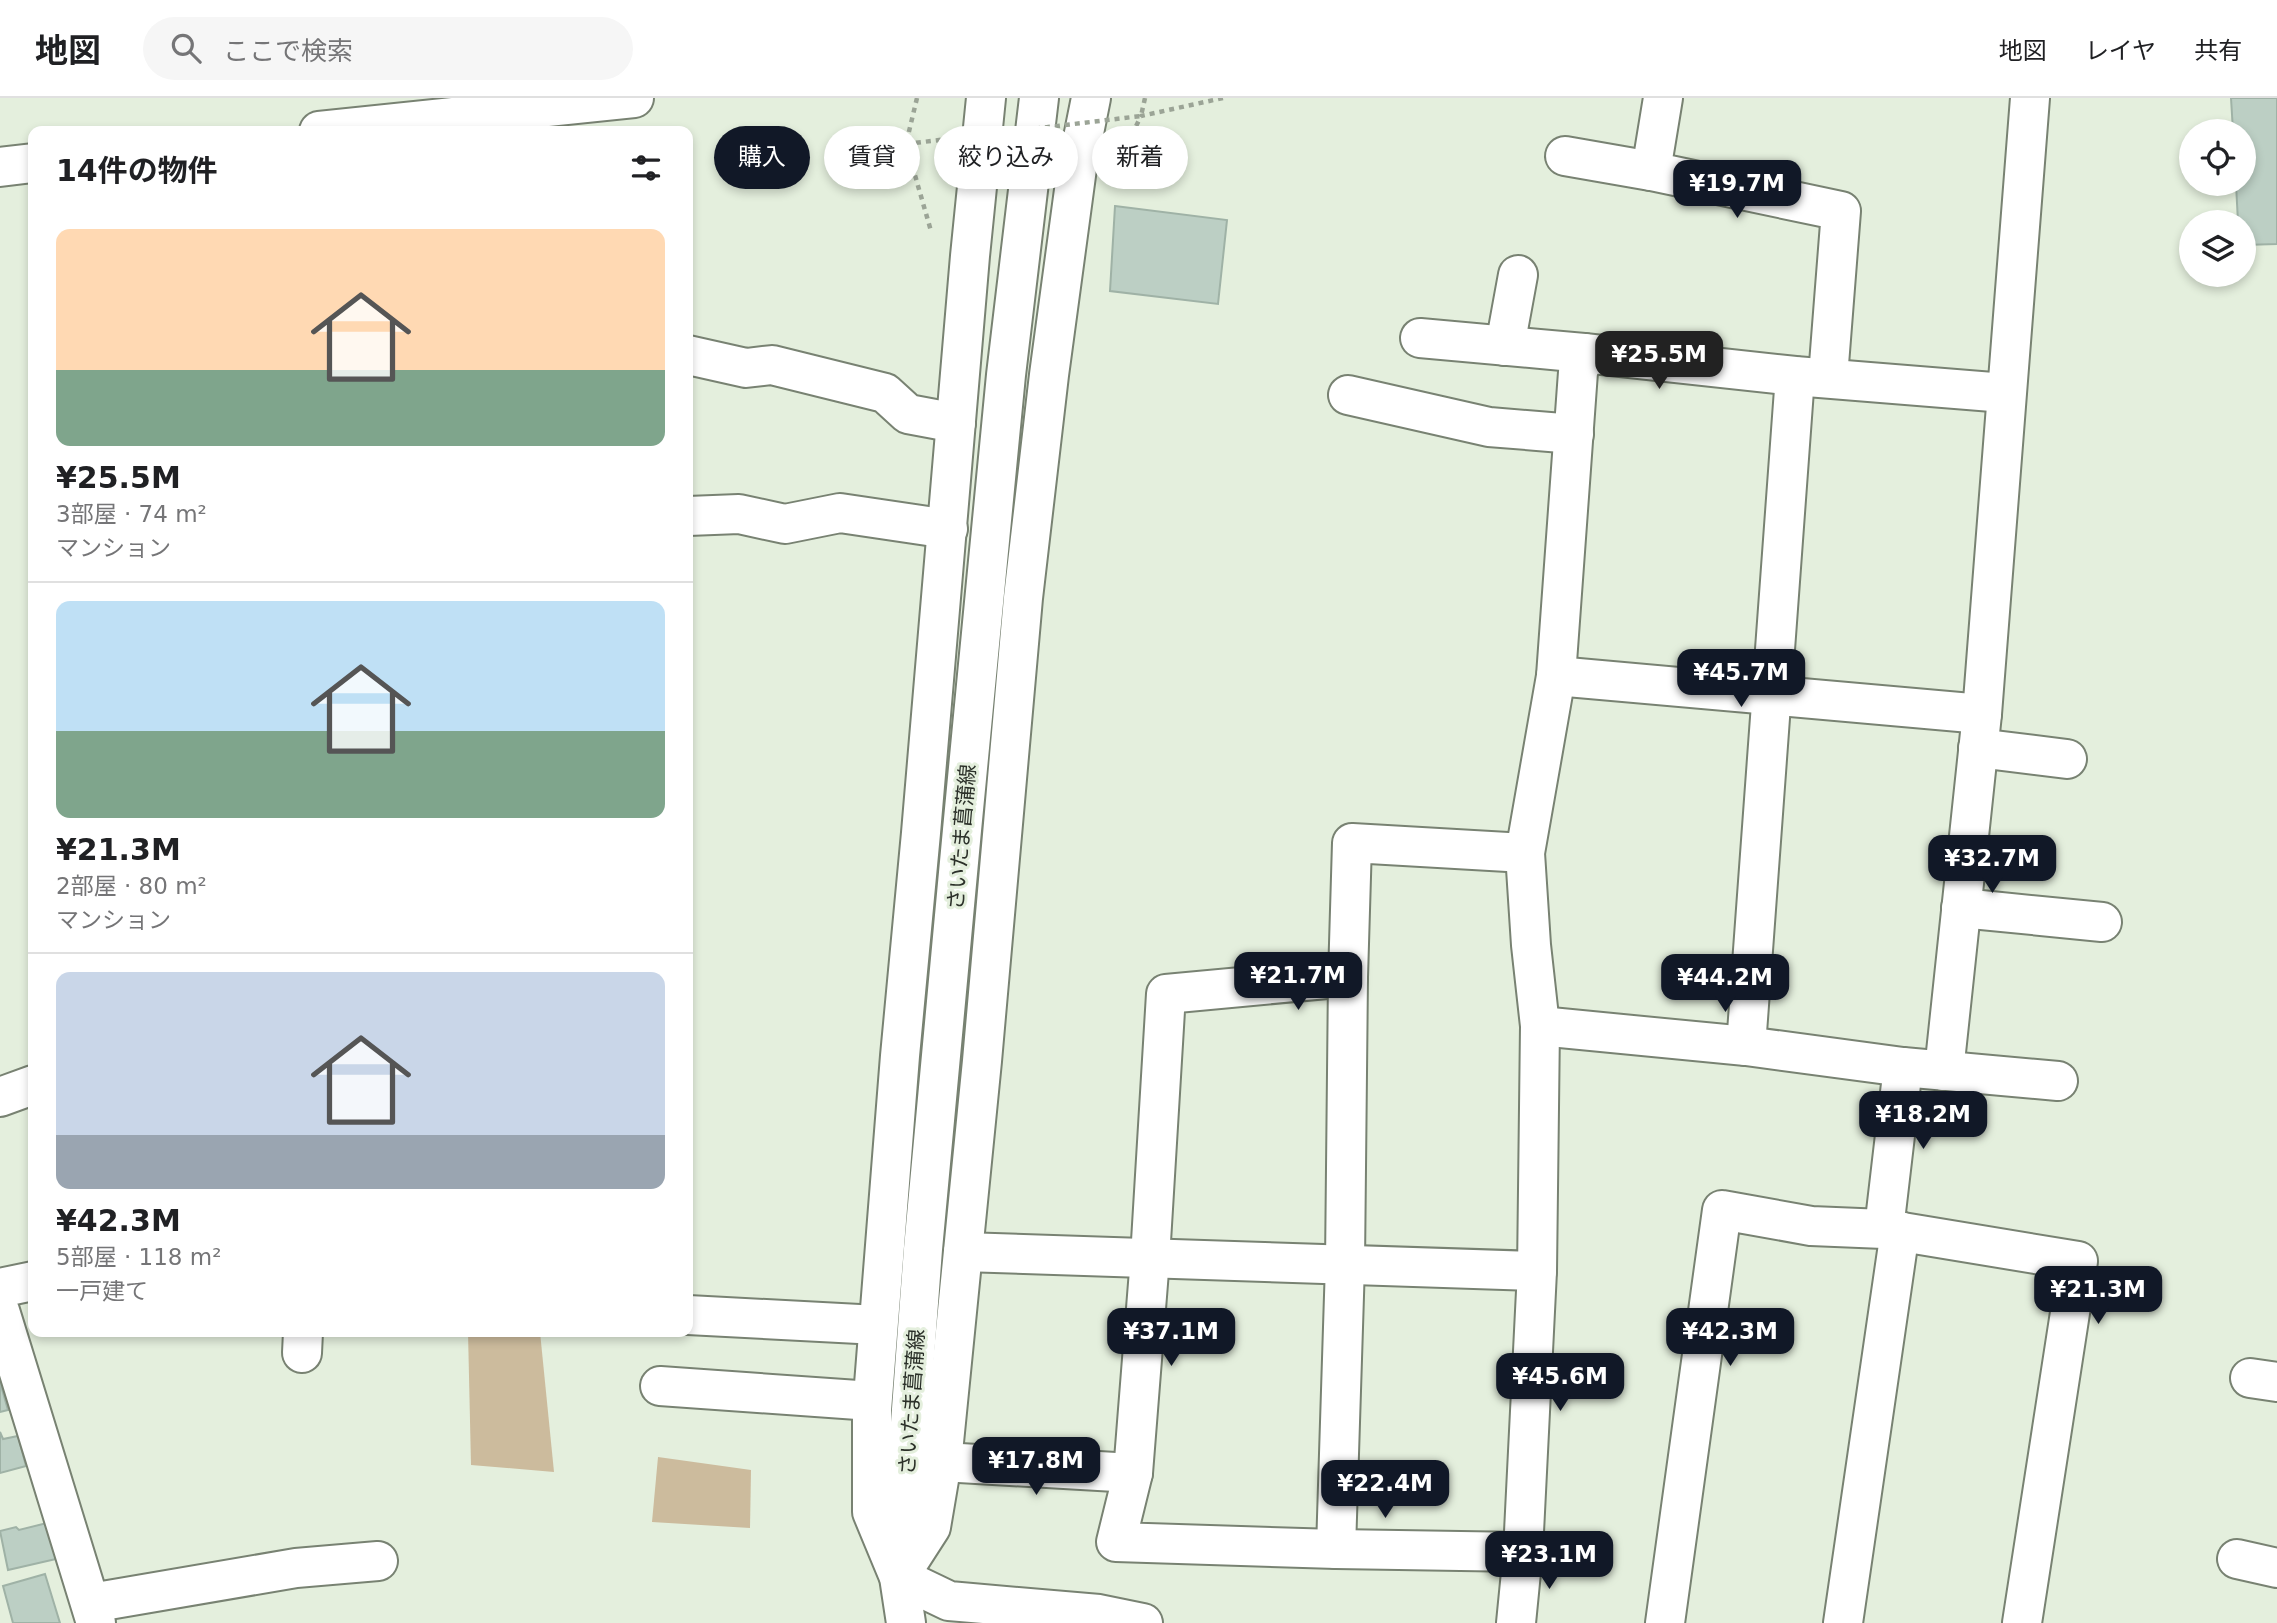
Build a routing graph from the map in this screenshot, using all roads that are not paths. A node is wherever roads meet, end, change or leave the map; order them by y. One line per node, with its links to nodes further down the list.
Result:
1 (634, 98): 7 (main road)
2 (986, 98): 20 (main road)
3 (1039, 98): 58 (main road, さいたま菖蒲線)
4 (1091, 98): 40 (main road)
5 (1663, 98): 11 (main road)
6 (2030, 98): 18 (main road)
7 (406, 126)
8 (1565, 156): 11 (main road)
9 (28, 164): 10 (main road)
10 (0, 167)
11 (1651, 172): 17 (main road)
12 (1518, 275): 14 (main road)
13 (1420, 338): 14 (main road)
14 (1506, 346): 15 (main road)
15 (1584, 353): 17 (main road); 21 (main road)
16 (693, 356): 20 (main road)
17 (1812, 377): 18 (main road); 25 (main road)
18 (2005, 393): 26 (main road)
19 (1348, 395): 21 (main road)
20 (956, 423): 23 (main road)
21 (1574, 433): 24 (main road)
22 (693, 516): 23 (main road)
23 (948, 529): 48 (main road)
24 (1556, 676): 25 (main road); 28 (main road)
25 (1772, 695): 26 (main road); 33 (main road)
26 (1980, 731): 27 (main road); 29 (main road)
27 (2067, 760)
28 (1525, 853): 31 (main road); 32 (main road)
29 (1961, 908): 30 (main road); 35 (main road)
30 (2102, 922)
31 (1348, 977): 41 (main road); 42 (main road)
32 (1540, 1026): 33 (main road); 43 (main road)
33 (1746, 1046): 34 (main road)
34 (1903, 1067): 35 (main road); 39 (main road)
35 (1944, 1071): 36 (main road)
36 (2058, 1081)
37 (28, 1087): 38 (main road)
38 (0, 1097)
39 (1892, 1230): 64 (main road); 65 (main road); 66 (main road)
40 (964, 1252): 41 (main road); 51 (main road)
41 (1150, 1258): 42 (main road); 52 (main road)
42 (1345, 1264): 43 (main road); 53 (main road)
43 (1537, 1271): 54 (main road)
44 (28, 1282): 45 (main road)
45 (0, 1288)
46 (0, 1311): 59 (main road)
47 (693, 1315): 48 (main road)
48 (878, 1325): 50 (main road)
49 (660, 1386): 50 (main road)
50 (872, 1401): 58 (main road)
51 (942, 1462): 52 (main road); 58 (main road)
52 (1133, 1473): 53 (main road)
53 (1336, 1549): 54 (main road)
54 (1523, 1552): 63 (main road)
55 (2237, 1559): 57 (main road)
56 (378, 1561): 59 (main road)
57 (2277, 1568)
58 (899, 1577): 60 (main road, さいたま菖蒲線); 61 (main road, さいたま菖蒲線); 62 (main road)
59 (93, 1613)
60 (892, 1623)
61 (906, 1623)
62 (1143, 1623)
63 (1516, 1623)
64 (1665, 1623)
65 (1843, 1623)
66 (2022, 1623)

